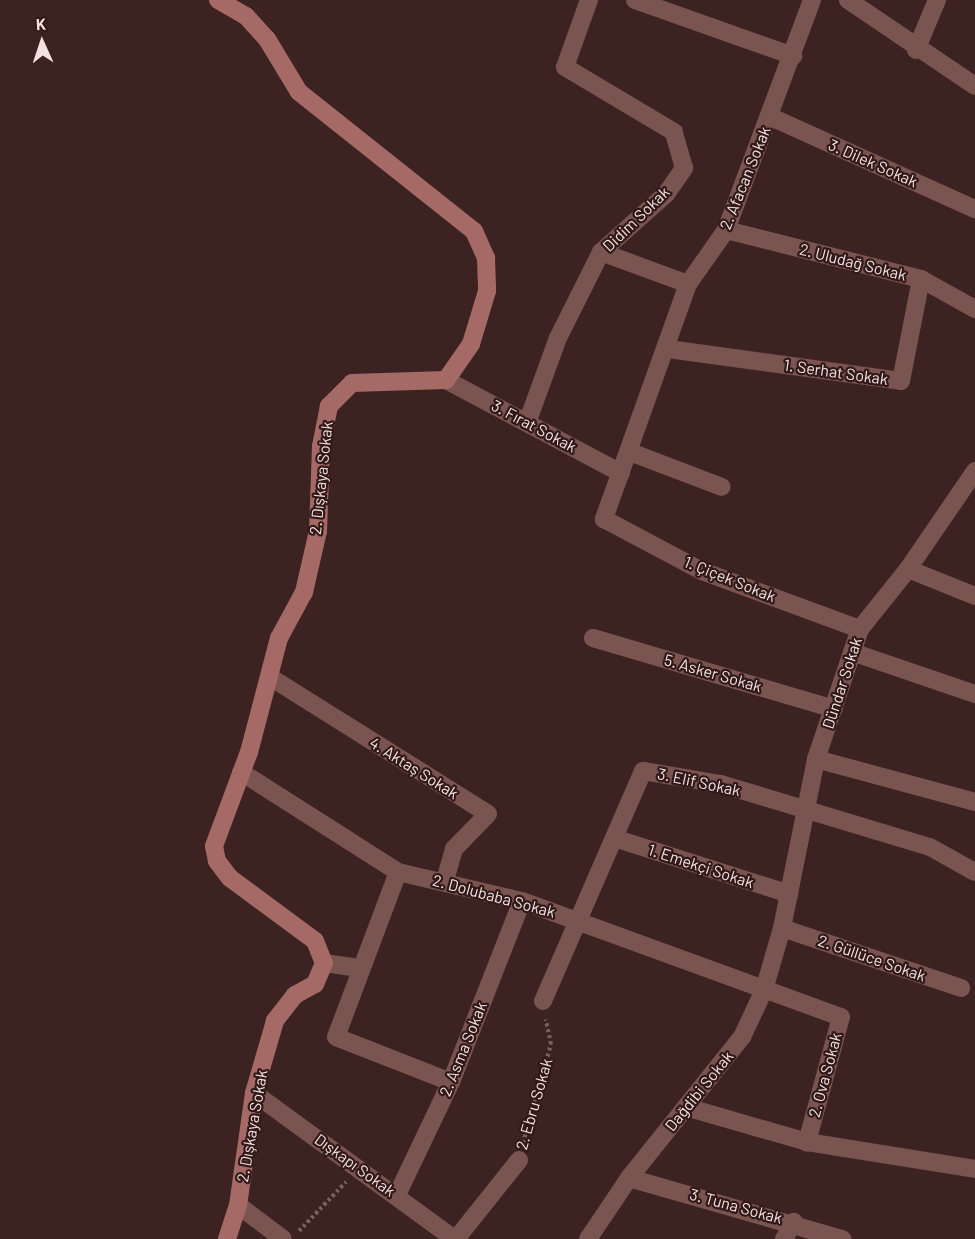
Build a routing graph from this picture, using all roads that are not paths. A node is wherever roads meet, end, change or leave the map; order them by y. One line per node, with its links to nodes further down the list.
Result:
1 (218, 0): 18 (street)
2 (589, 0): 13 (street, Didim Sokak)
3 (635, 0): 8 (street)
4 (812, 0): 8 (street, 2. Afacan Sokak)
5 (848, 0): 7 (street)
6 (937, 0): 7 (street)
7 (916, 50): 9 (street)
8 (793, 56): 10 (street, 2. Afacan Sokak)
9 (975, 86)
10 (771, 117): 11 (street, 3. Dilek Sokak); 12 (street, 2. Afacan Sokak)
11 (975, 209)
12 (726, 230): 14 (street, 2. Uludağ Sokak); 15 (street, 2. Afacan Sokak)
13 (601, 252): 15 (street); 19 (street, Didim Sokak)
14 (921, 279): 16 (street, 2. Uludağ Sokak); 17 (street, 1. Serhat Sokak)
15 (688, 284): 17 (street, 2. Afacan Sokak)
16 (975, 309)
17 (668, 349): 20 (street, 2. Afacan Sokak)
18 (446, 380): 19 (street, 3. Fırat Sokak); 30 (street, 2. Dışkaya Sokak)
19 (527, 423): 22 (street, 3. Fırat Sokak)
20 (630, 452): 22 (street, 2. Afacan Sokak); 23 (street)
21 (975, 471): 25 (street, Dündar Sokak)
22 (621, 473): 24 (street, 2. Afacan Sokak)
23 (722, 487)
24 (604, 519): 27 (street, 1. Çiçek Sokak)
25 (908, 569): 26 (street); 27 (street, Dündar Sokak)
26 (975, 596)
27 (860, 629): 29 (street, Dündar Sokak)
28 (593, 638): 32 (street, 5. Asker Sokak)
29 (852, 652): 31 (street); 32 (street, Dündar Sokak)
30 (270, 677): 34 (street, 2. Dışkaya Sokak); 40 (street, 4. Aktaş Sokak)
31 (975, 694)
32 (834, 709): 33 (street, Dündar Sokak)
33 (816, 759): 35 (street); 36 (street, Dündar Sokak)
34 (241, 772): 38 (street, 2. Dolubaba Sokak); 45 (street, 2. Dışkaya Sokak)
35 (975, 802)
36 (807, 811): 37 (street, 3. Elif Sokak); 39 (street); 41 (street, Dündar Sokak)
37 (614, 838): 41 (street, 1. Emekçi Sokak); 43 (street, 3. Elif Sokak)
38 (398, 872): 40 (street, 2. Dolubaba Sokak); 46 (street)
39 (975, 872)
40 (444, 881): 42 (street, 2. Dolubaba Sokak)
41 (789, 894): 44 (street, Dündar Sokak)
42 (522, 901): 43 (street, 2. Dolubaba Sokak); 50 (street, 2. Asma Sokak)
43 (578, 920): 48 (street, 2. Dolubaba Sokak); 49 (street)
44 (782, 928): 47 (street, 2. Güllüce Sokak); 48 (street, Dağdibi Sokak)
45 (324, 963): 46 (street); 51 (street, 2. Dışkaya Sokak)
46 (358, 968): 50 (street)
47 (962, 988)
48 (764, 990): 52 (street, Dağdibi Sokak); 53 (street, 2. Ova Sokak)
49 (543, 1001)
50 (451, 1082): 57 (street, 2. Asma Sokak)
51 (254, 1093): 57 (street, Dışkapı Sokak); 58 (street, 2. Dışkaya Sokak)
52 (686, 1107): 53 (street); 56 (street, Dağdibi Sokak)
53 (807, 1142): 55 (street)
54 (519, 1160): 62 (street, 2. Ebru Sokak)
55 (975, 1169)
56 (629, 1178): 59 (street, 3. Tuna Sokak); 63 (street, Dağdibi Sokak)
57 (397, 1195): 62 (street, Dışkapı Sokak)
58 (238, 1205): 60 (street, 2. Dışkaya Sokak); 61 (street)
59 (794, 1221): 64 (street); 65 (street, 3. Tuna Sokak)
60 (227, 1239)
61 (284, 1239)
62 (455, 1239)
63 (588, 1239)
64 (784, 1239)
65 (842, 1239)

